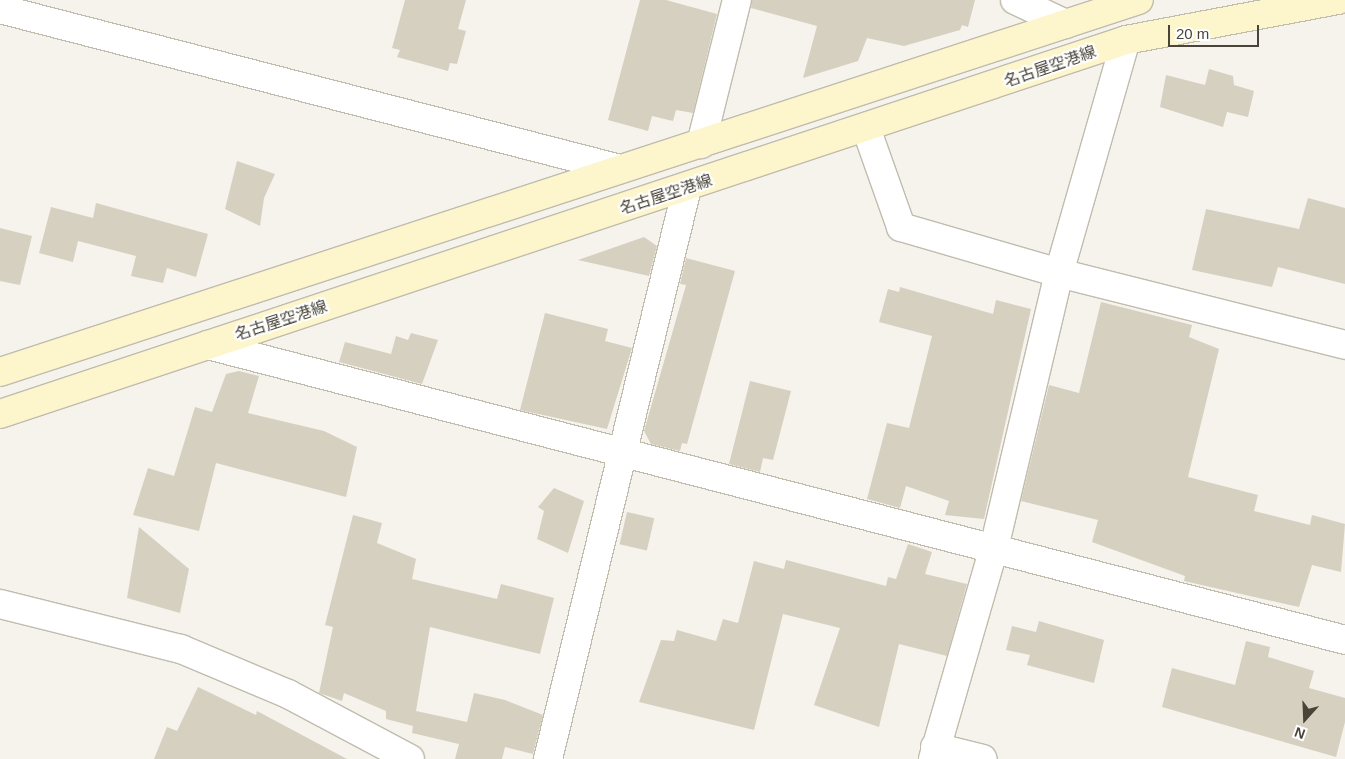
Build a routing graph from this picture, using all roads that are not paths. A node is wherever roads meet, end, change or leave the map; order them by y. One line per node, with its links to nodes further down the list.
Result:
1 (736, 0): 9 (street)
2 (1015, 0): 6 (street)
3 (1338, 0): 7 (main road, 名古屋空港線)
4 (1135, 1): 6 (main road)
5 (0, 9): 10 (street)
6 (1066, 24): 9 (main road)
7 (1126, 40): 8 (main road, 名古屋空港線); 12 (street)
8 (866, 128): 11 (main road, 名古屋空港線); 12 (street)
9 (701, 144): 10 (main road)
10 (620, 169): 15 (main road)
11 (687, 188): 13 (main road, 名古屋空港線); 17 (street)
12 (1059, 273): 14 (street); 18 (street)
13 (208, 344): 16 (main road, 名古屋空港線); 17 (street)
14 (1345, 345)
15 (0, 372)
16 (0, 414)
17 (624, 456): 18 (street); 23 (street)
18 (994, 548): 20 (street); 21 (street)
19 (0, 604): 22 (street)
20 (1345, 640)
21 (934, 753): 24 (street)
22 (410, 759)
23 (548, 759)
24 (983, 759)

